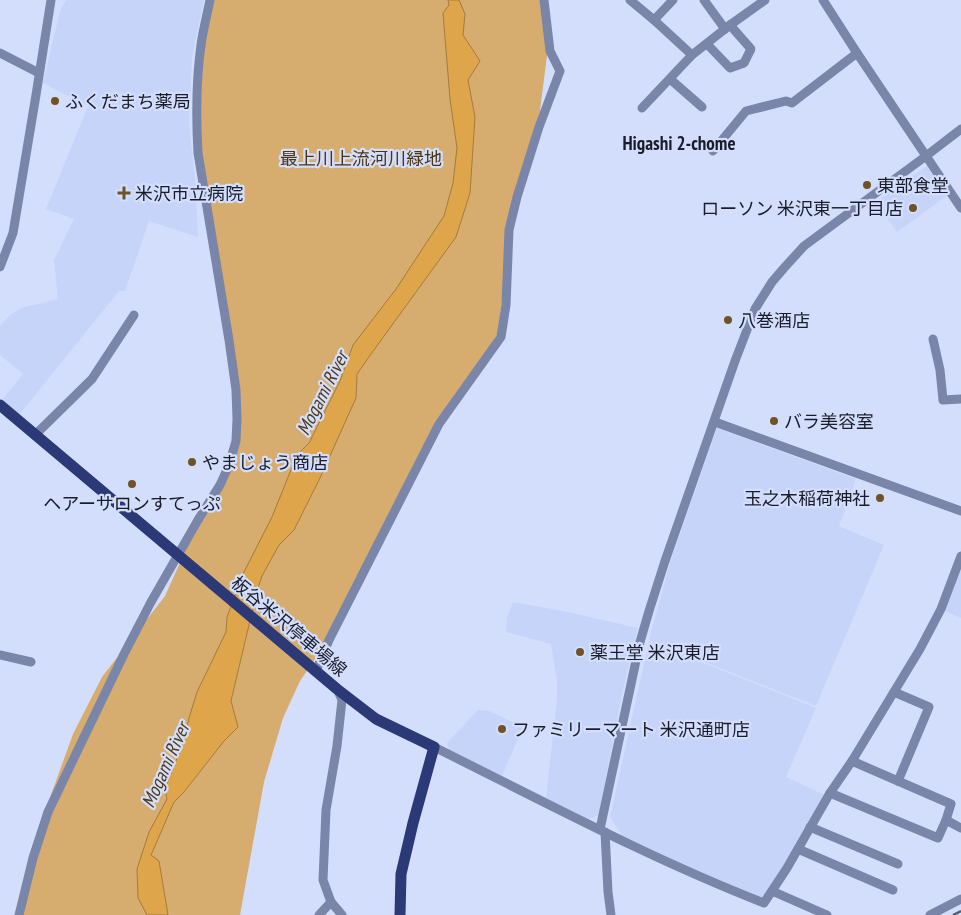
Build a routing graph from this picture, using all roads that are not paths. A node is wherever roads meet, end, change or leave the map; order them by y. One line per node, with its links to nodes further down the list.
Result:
1 (51, 0): 10 (street)
2 (58, 0): 10 (street)
3 (210, 0): 34 (street)
4 (544, 0): 37 (street)
5 (630, 0): 11 (street)
6 (673, 0): 11 (street)
7 (704, 0): 12 (street)
8 (765, 0): 12 (street)
9 (823, 0): 15 (street)
10 (49, 14): 17 (street)
11 (654, 20): 16 (street)
12 (728, 27): 13 (street); 13 (street)
13 (707, 44): 16 (street)
14 (0, 53): 17 (street)
15 (857, 53): 22 (street); 23 (street)
16 (692, 55): 18 (street)
17 (39, 73): 25 (street)
18 (670, 78): 19 (street); 20 (street)
19 (702, 107)
20 (642, 108)
21 (961, 129): 23 (street)
22 (713, 151)
23 (926, 156): 24 (street); 30 (street)
24 (961, 208)
25 (0, 267)
26 (134, 315): 31 (street)
27 (933, 340): 28 (street)
28 (961, 399)
29 (0, 406): 31 (main road, 板谷米沢停車場線)
30 (715, 422): 32 (street); 47 (street)
31 (35, 435): 34 (main road, 板谷米沢停車場線)
32 (961, 511)
33 (961, 556): 39 (street)
34 (182, 559): 37 (main road, 板谷米沢停車場線); 54 (street)
35 (0, 655): 36 (street)
36 (30, 662)
37 (312, 668): 38 (main road, 板谷米沢停車場線)
38 (337, 689): 40 (main road, 板谷米沢停車場線); 53 (street)
39 (894, 692): 41 (street); 42 (street)
40 (434, 747): 47 (street); 57 (main road)
41 (852, 761): 42 (street); 43 (street)
42 (898, 781): 44 (street)
43 (830, 793): 44 (street); 45 (street)
44 (946, 820): 46 (street)
45 (810, 827): 48 (street); 49 (street)
46 (961, 828)
47 (602, 831): 51 (street); 58 (street)
48 (798, 849): 50 (street); 51 (street)
49 (898, 864)
50 (893, 890)
51 (772, 891): 59 (street)
52 (961, 899): 60 (street)
53 (331, 902): 55 (street); 56 (street)
54 (19, 915)
55 (319, 915)
56 (342, 915)
57 (400, 915)
58 (612, 915)
59 (827, 915)
60 (930, 915)

